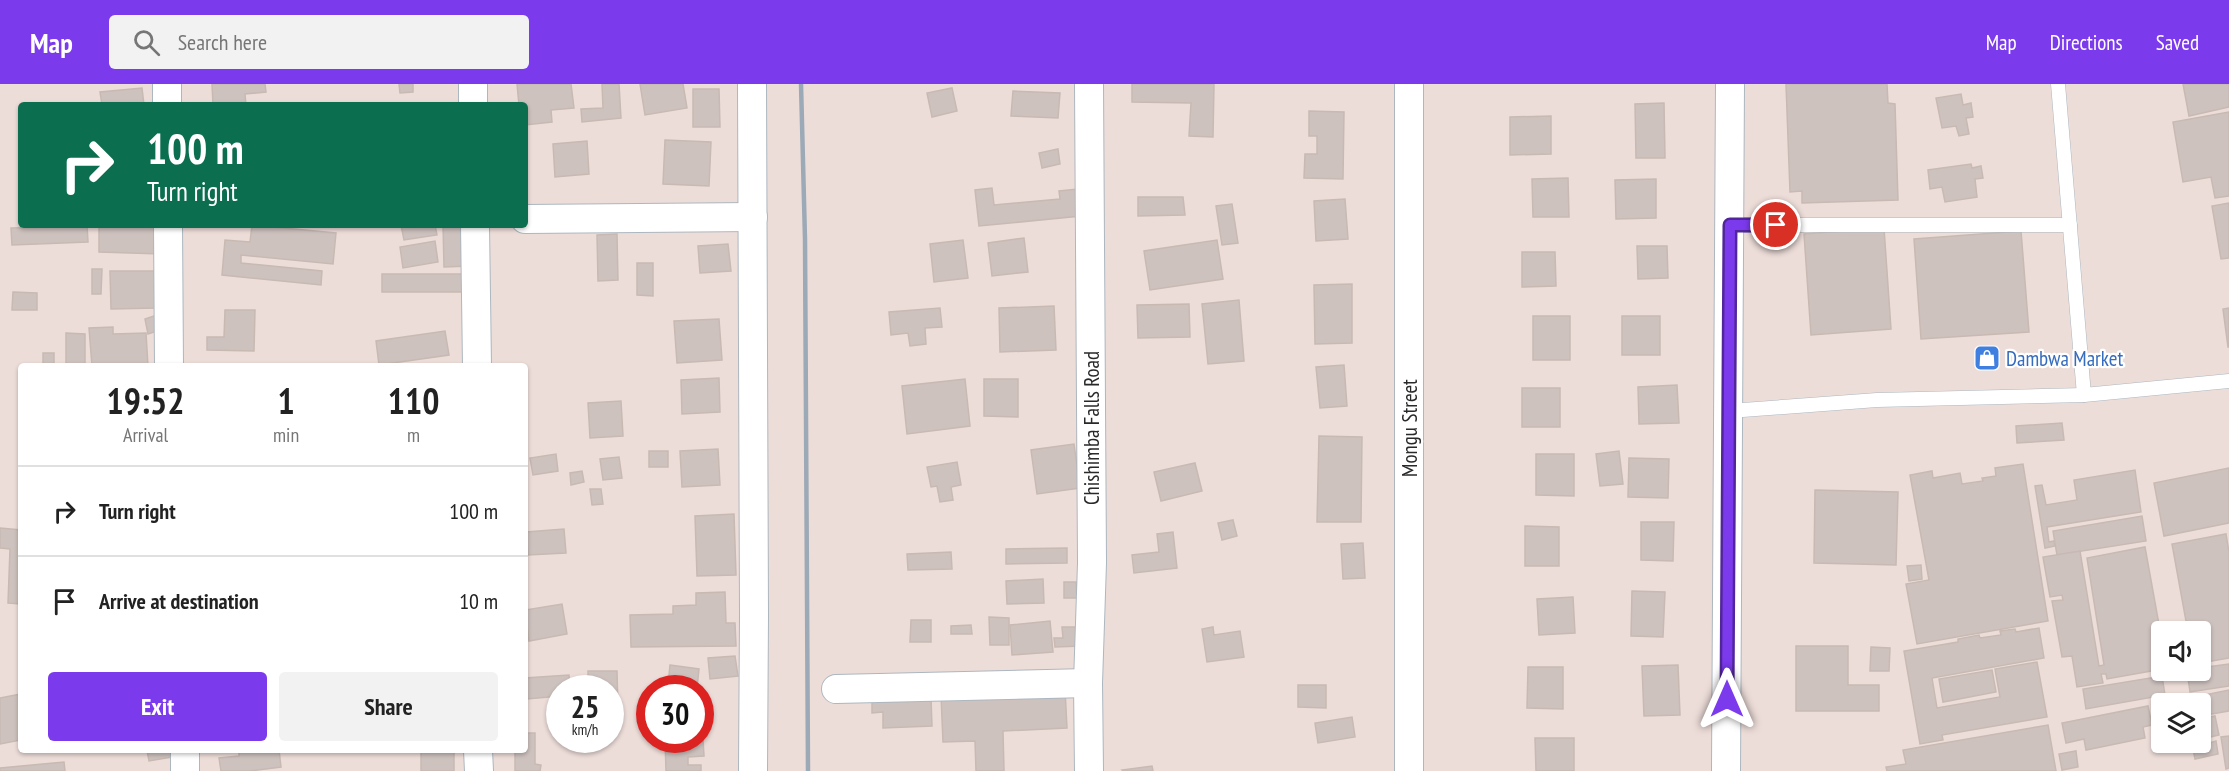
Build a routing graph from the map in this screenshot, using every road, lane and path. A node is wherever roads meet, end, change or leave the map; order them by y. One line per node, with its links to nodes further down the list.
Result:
1 (167, 84): 8 (street)
2 (473, 84): 9 (street)
3 (752, 84): 10 (street)
4 (1089, 84): 21 (street, Chishimba Falls Road)
5 (1409, 84): 29 (street, Mongu Street)
6 (1730, 84): 12 (street)
7 (2058, 84): 13 (lane)
8 (167, 102)
9 (473, 102)
10 (753, 216): 11 (street); 27 (street)
11 (528, 219)
12 (1730, 225): 13 (lane); 20 (street)
13 (2070, 225): 19 (lane)
14 (168, 228): 16 (street)
15 (474, 228): 17 (street)
16 (169, 363)
17 (477, 363)
18 (2229, 381): 19 (lane)
19 (2084, 394): 20 (lane)
20 (1730, 411): 30 (street)
21 (1088, 683): 22 (street); 28 (street, Chishimba Falls Road)
22 (836, 689)
23 (185, 753): 25 (street)
24 (478, 753): 26 (street)
25 (185, 771)
26 (479, 771)
27 (753, 771)
28 (1089, 771)
29 (1409, 771)
30 (1726, 771)

